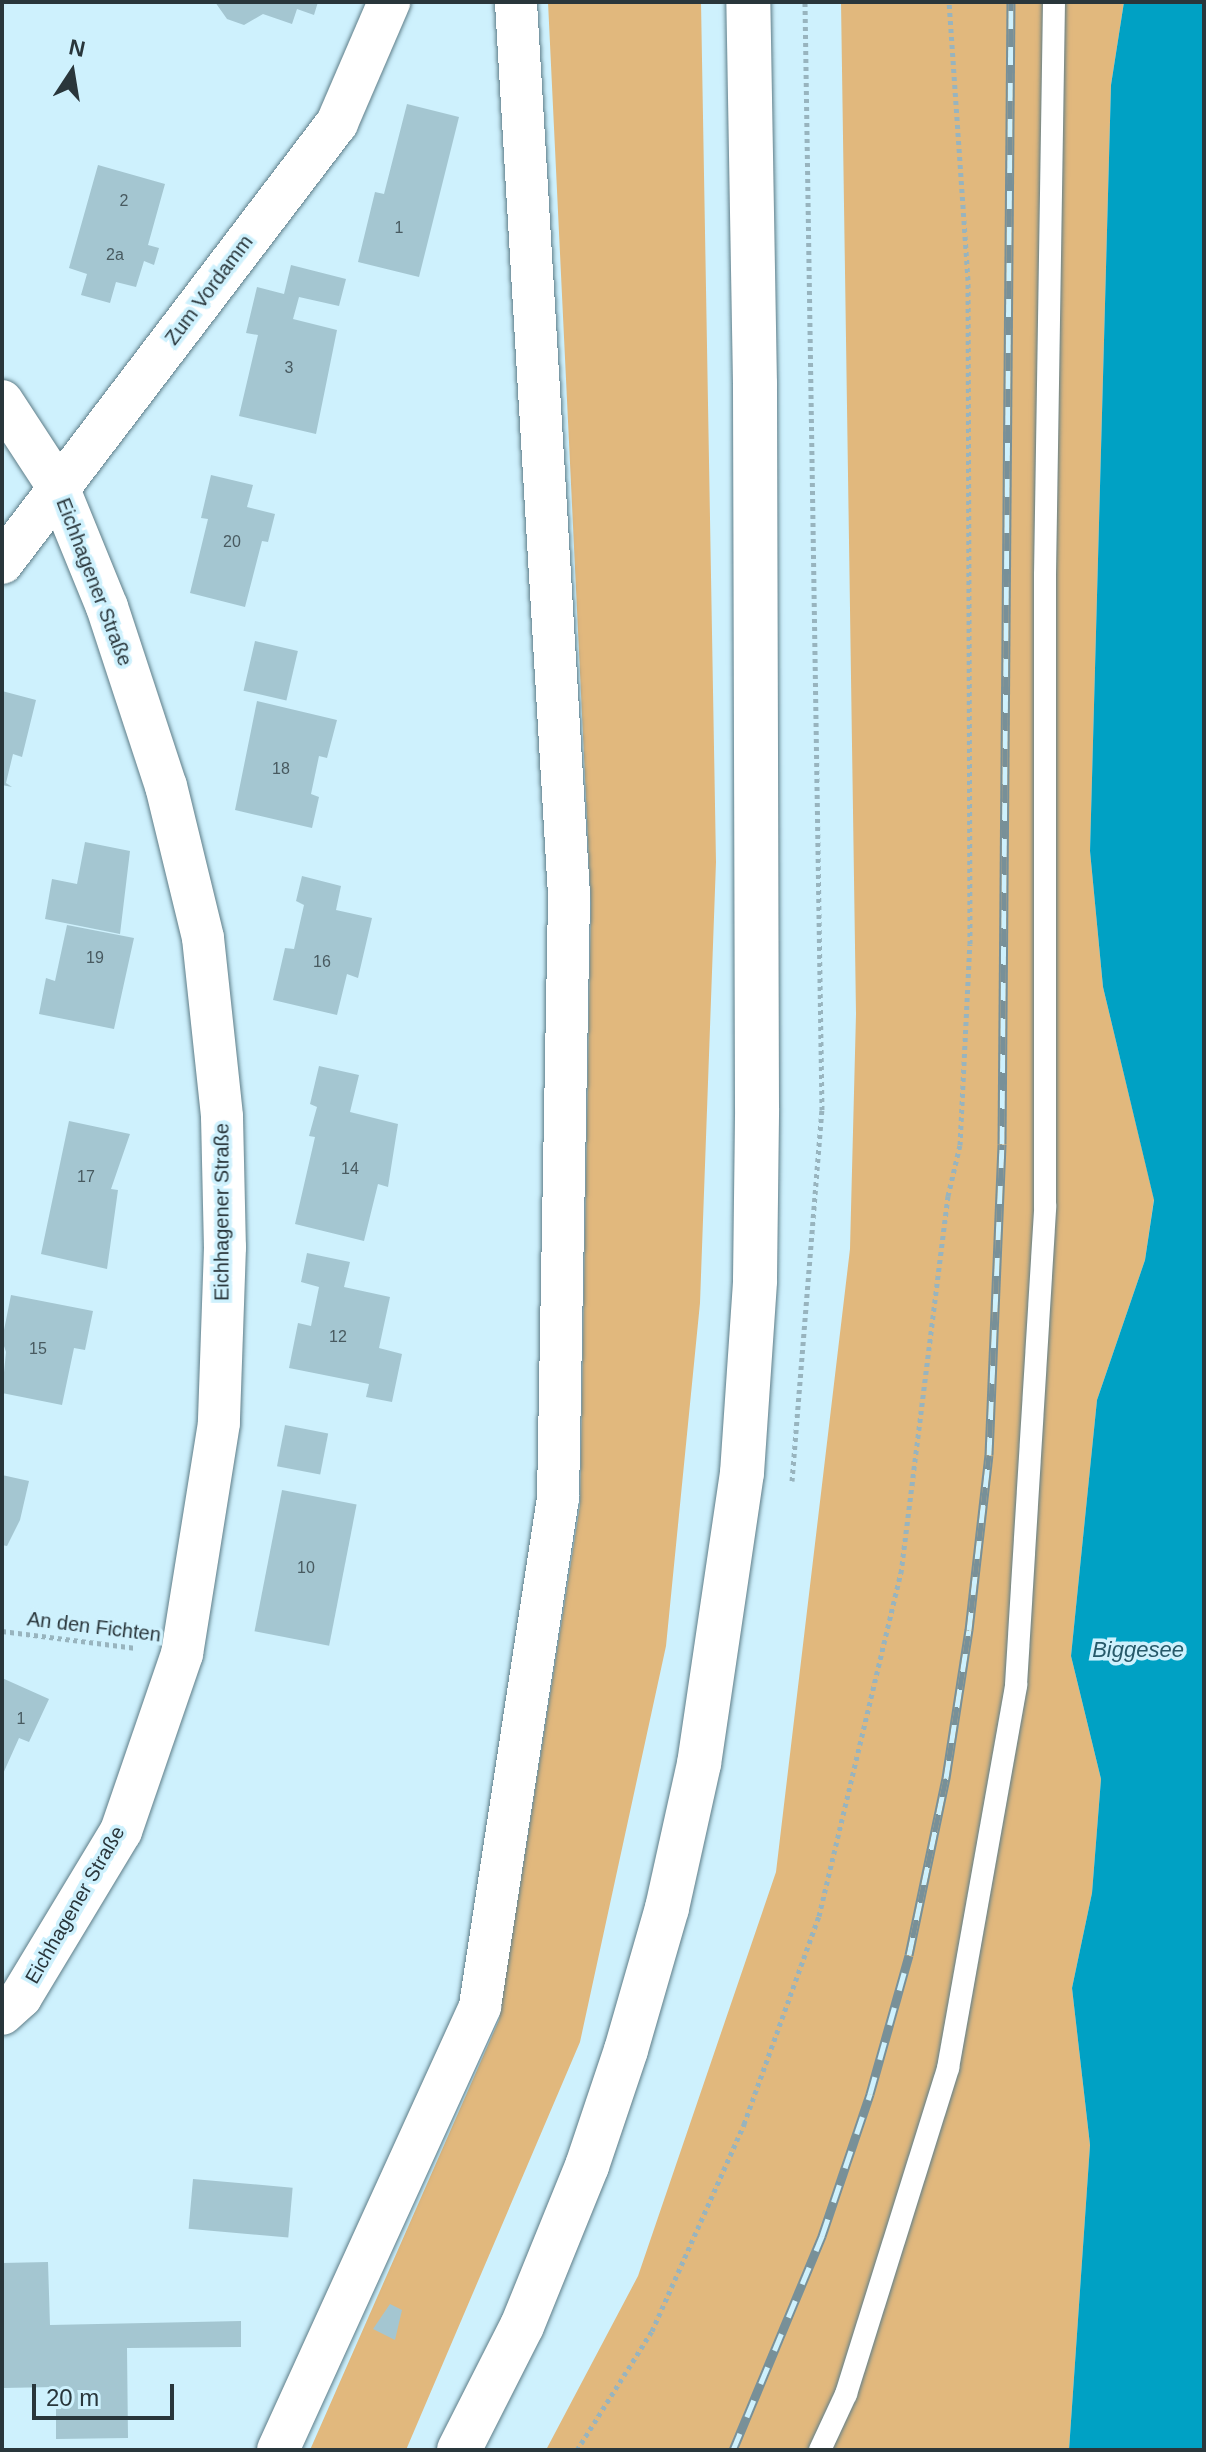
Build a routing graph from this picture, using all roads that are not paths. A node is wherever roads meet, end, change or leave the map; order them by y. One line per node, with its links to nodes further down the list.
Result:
1 (389, 2): 6 (street, Zum Vordamm)
2 (516, 2): 9 (street)
3 (748, 2): 10 (main road)
4 (1054, 2): 11 (lane)
5 (2, 401): 6 (street, Eichhagener Straße)
6 (58, 487): 7 (street, Zum Vordamm); 8 (street, Eichhagener Straße)
7 (2, 563)
8 (2, 2014)
9 (278, 2450)
10 (459, 2450)
11 (820, 2450)

